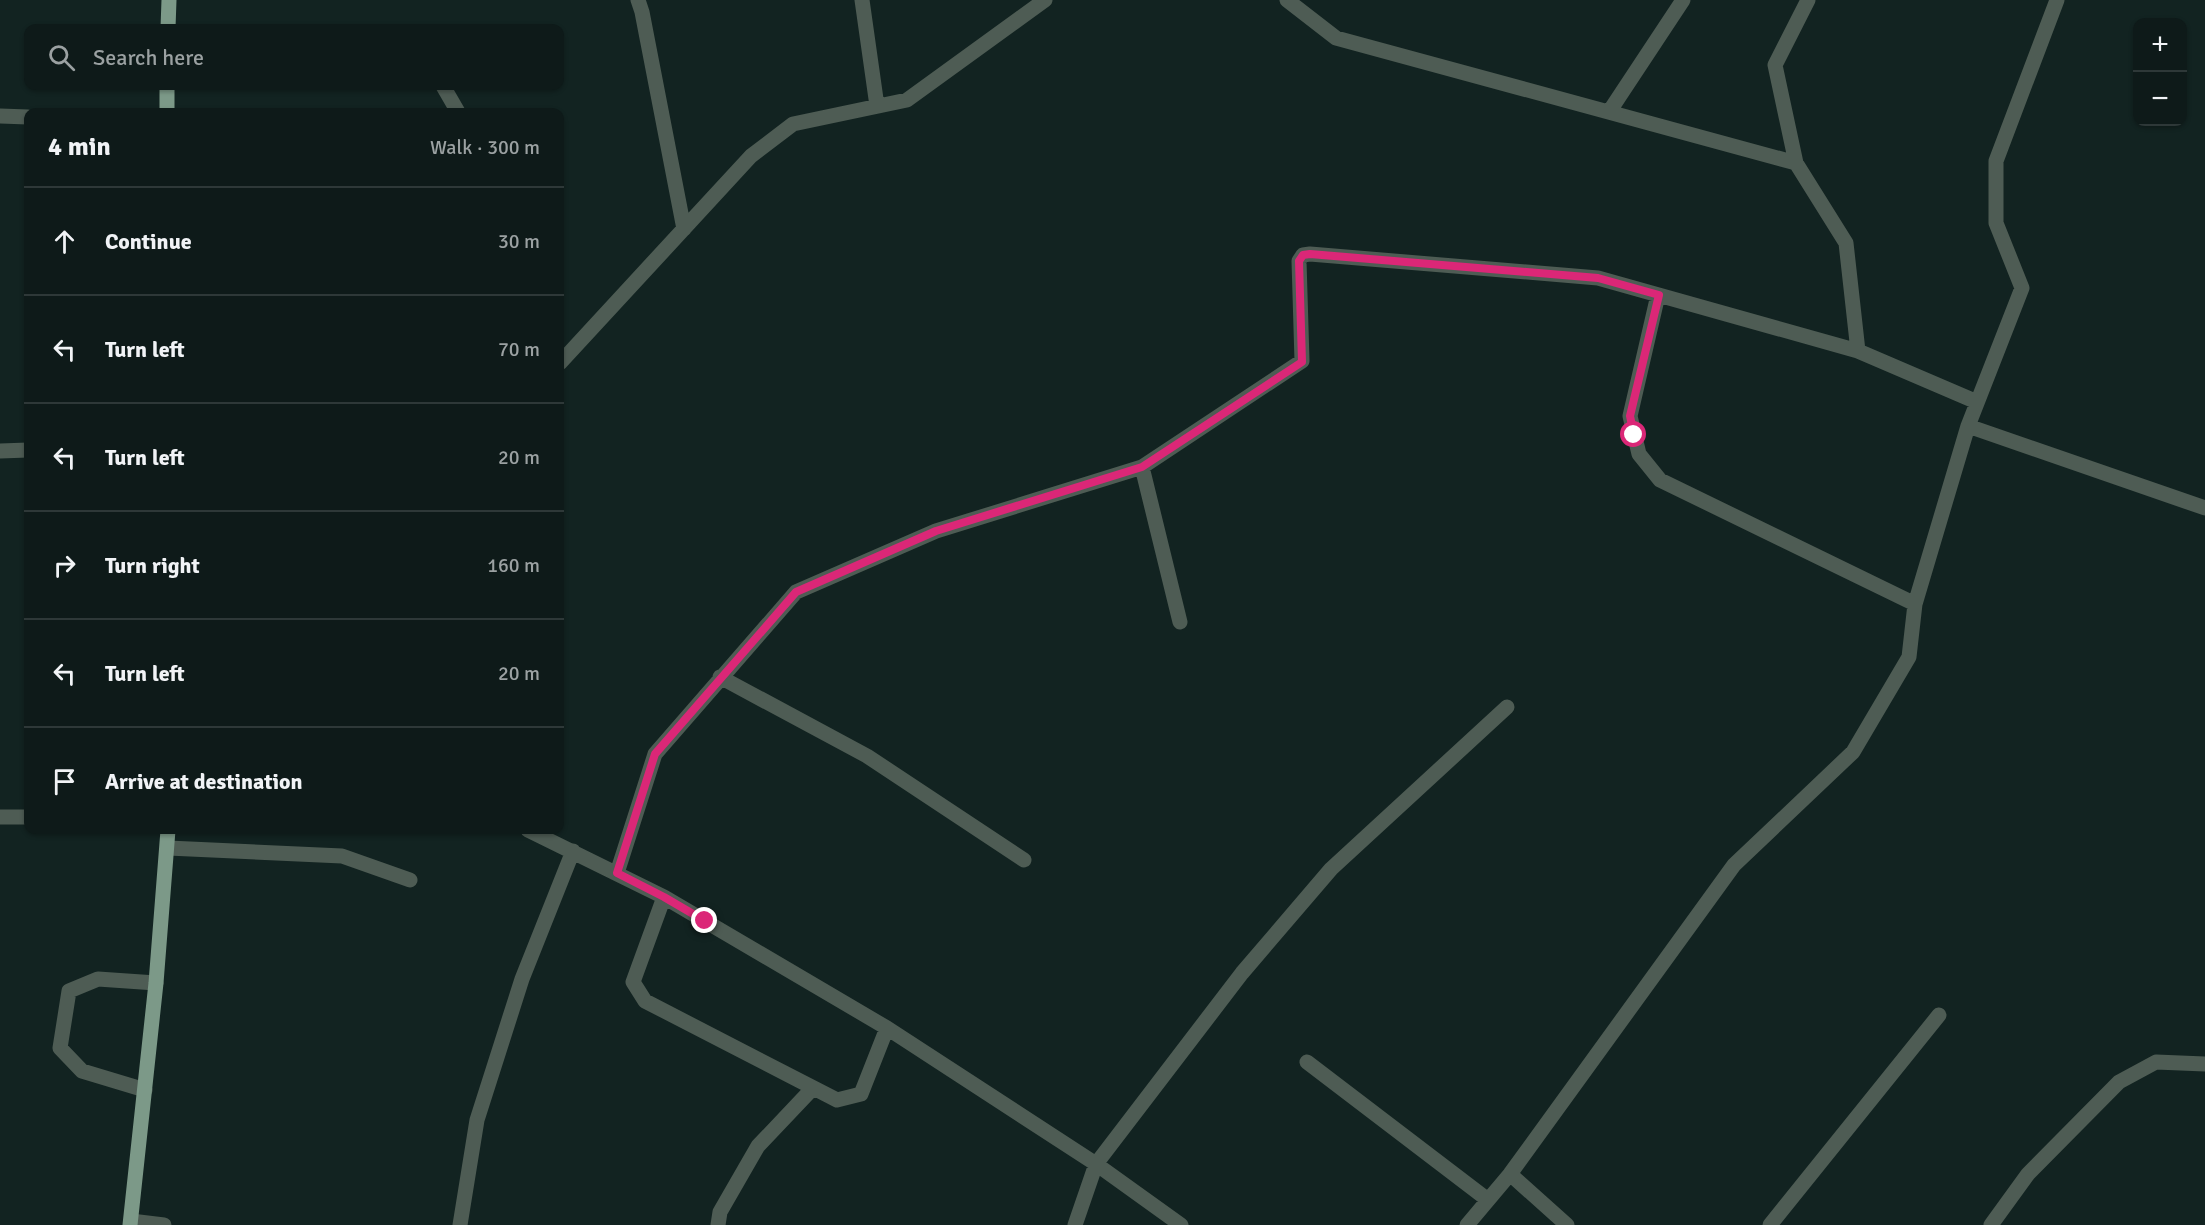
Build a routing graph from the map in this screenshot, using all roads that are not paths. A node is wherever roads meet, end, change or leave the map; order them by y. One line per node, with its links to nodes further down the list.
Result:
1 (169, 0): 9 (main road)
2 (638, 0): 19 (street)
3 (862, 0): 12 (street)
4 (1045, 0): 12 (street)
5 (1287, 0): 15 (street)
6 (1683, 0): 15 (street)
7 (1808, 0): 18 (street)
8 (2057, 0): 23 (street)
9 (168, 24)
10 (168, 90): 13 (main road)
11 (445, 90): 14 (street)
12 (877, 106): 19 (street)
13 (167, 108)
14 (456, 108)
15 (1609, 112): 18 (street)
16 (0, 116): 17 (street)
17 (24, 117)
18 (1796, 163): 21 (street)
19 (684, 229): 22 (street)
20 (1659, 295): 21 (street); 27 (street); 29 (street)
21 (1858, 351): 23 (street)
22 (564, 359)
23 (1977, 402): 24 (street)
24 (1968, 426): 28 (street); 29 (street)
25 (24, 450): 26 (street)
26 (0, 451)
27 (1142, 467): 30 (street); 31 (street)
28 (2205, 508)
29 (1914, 604): 51 (street)
30 (1180, 622)
31 (720, 677): 39 (street); 40 (street)
32 (1507, 707): 50 (street)
33 (24, 817): 34 (street)
34 (0, 818)
35 (168, 834): 37 (main road)
36 (537, 834): 38 (street)
37 (168, 848): 41 (street); 43 (main road)
38 (573, 851): 40 (street); 55 (street)
39 (1023, 860)
40 (617, 873): 42 (street)
41 (410, 880)
42 (664, 897): 45 (street); 48 (street)
43 (156, 984): 49 (main road); 49 (street)
44 (1939, 1015): 61 (street)
45 (887, 1028): 48 (street); 50 (street)
46 (1307, 1062): 52 (street)
47 (2205, 1064): 62 (street)
48 (813, 1088): 56 (street)
49 (145, 1090): 53 (main road)
50 (1096, 1164): 57 (street); 58 (street)
51 (1510, 1174): 52 (street); 60 (street)
52 (1488, 1200): 59 (street)
53 (130, 1223): 54 (street)
54 (164, 1225)
55 (460, 1225)
56 (718, 1225)
57 (1075, 1225)
58 (1181, 1225)
59 (1467, 1225)
60 (1567, 1225)
61 (1770, 1225)
62 (1991, 1225)

